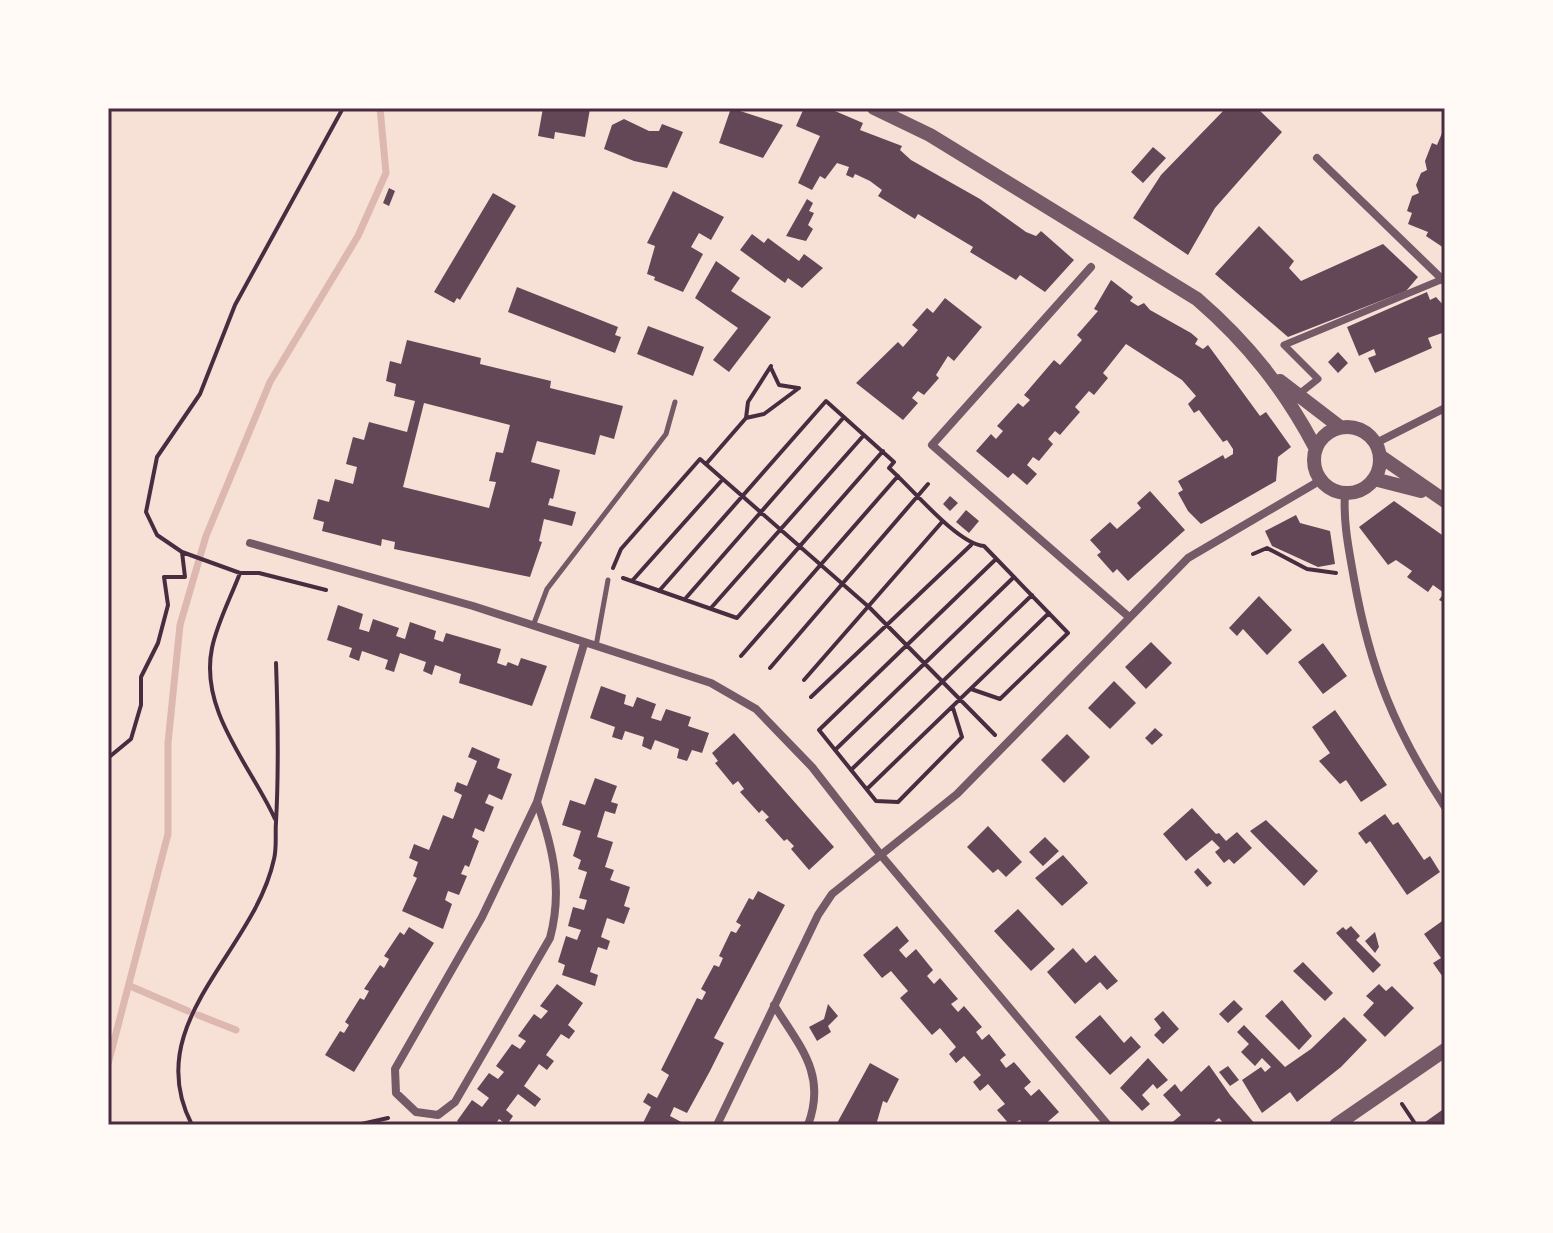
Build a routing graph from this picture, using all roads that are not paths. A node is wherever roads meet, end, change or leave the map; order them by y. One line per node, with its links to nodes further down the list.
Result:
1 (874, 108): 5 (street)
2 (1317, 158): 4 (street)
3 (1091, 267): 19 (street)
4 (1444, 279): 6 (street)
5 (1273, 376): 6 (street); 10 (street)
6 (1299, 394): 9 (street)
7 (675, 402): 20 (lane)
8 (1445, 408): 11 (street)
9 (1340, 427): 10 (street); 11 (street)
10 (1316, 449): 13 (street)
11 (1378, 450): 12 (street); 15 (street)
12 (1374, 479): 14 (street); 15 (street)
13 (1321, 480): 14 (street); 19 (street)
14 (1345, 493): 24 (street)
15 (1429, 493): 16 (street)
16 (1445, 501)
17 (250, 543): 20 (street)
18 (609, 577): 22 (lane)
19 (1129, 617): 25 (street)
20 (533, 626): 21 (street)
21 (584, 644): 22 (street); 23 (street)
22 (596, 647): 25 (street)
23 (537, 802): 23 (street)
24 (1445, 807)
25 (880, 854): 26 (street); 28 (street)
26 (774, 1005): 29 (street); 30 (street)
27 (1445, 1050): 33 (street)
28 (1101, 1117): 31 (street); 32 (street)
29 (717, 1125)
30 (808, 1125)
31 (1091, 1125)
32 (1108, 1125)
33 (1336, 1125)

